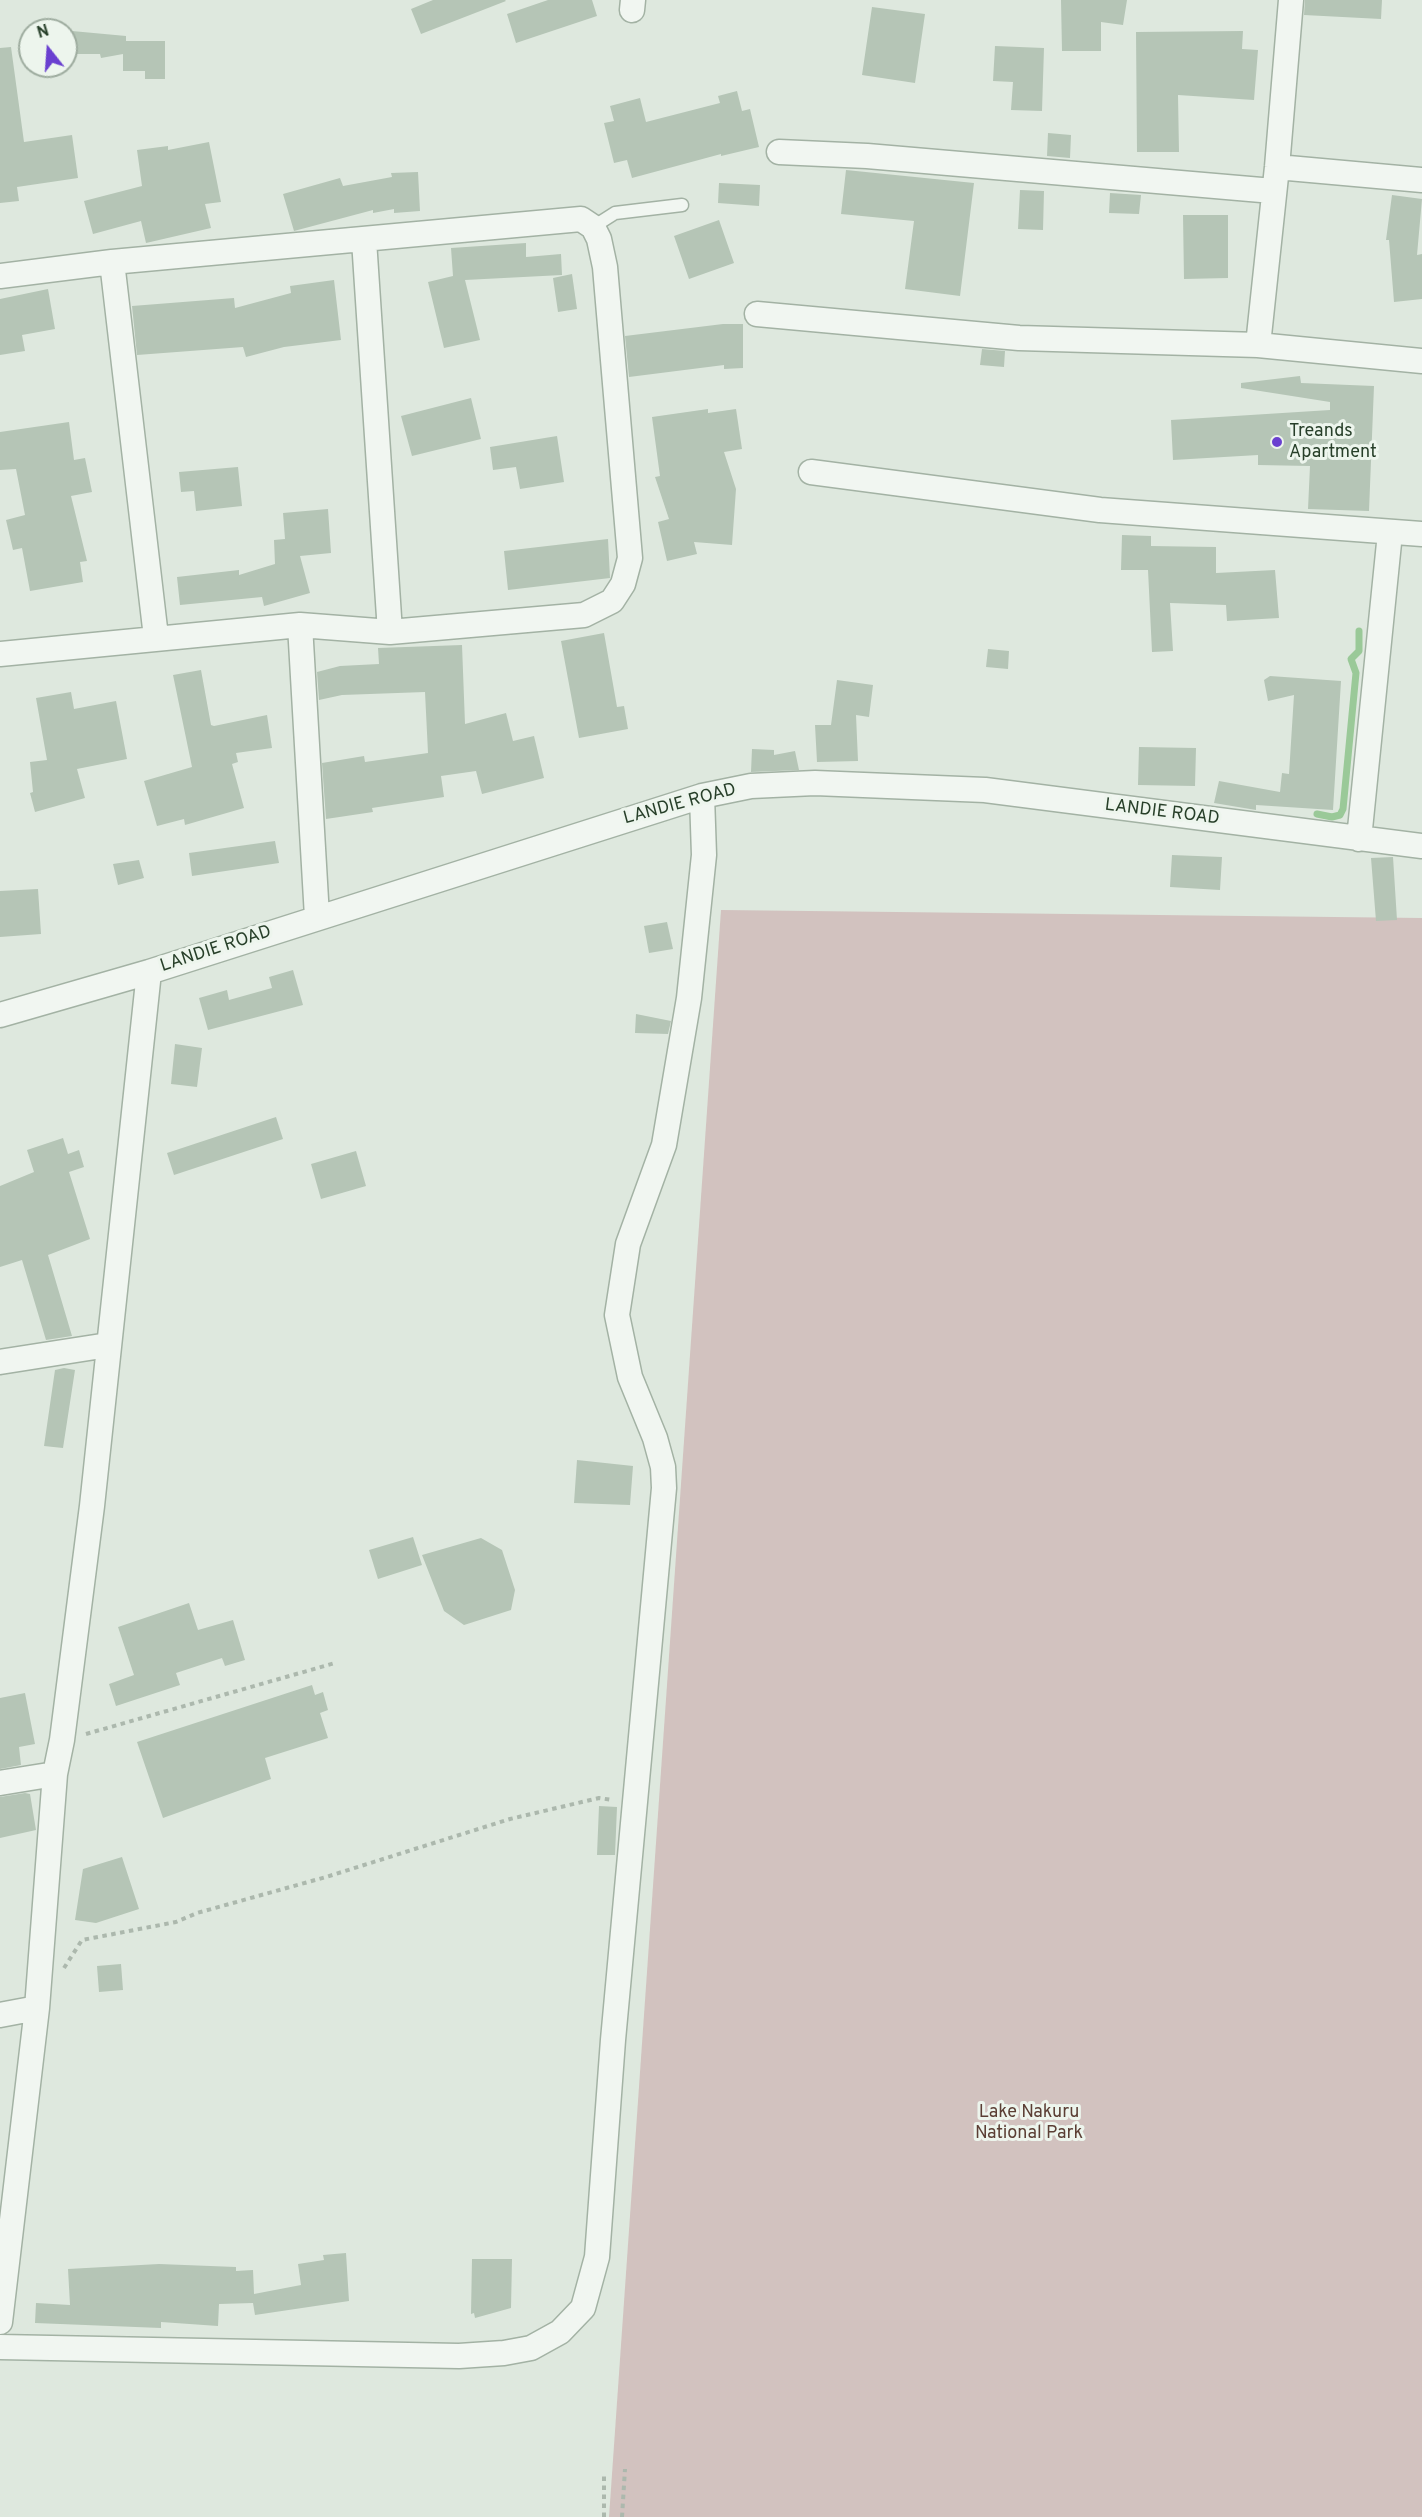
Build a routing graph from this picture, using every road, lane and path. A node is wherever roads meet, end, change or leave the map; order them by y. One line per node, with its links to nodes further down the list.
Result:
1 (1291, 0): 3 (street)
2 (779, 152): 5 (street)
3 (1277, 167): 4 (street); 5 (street)
4 (1422, 180)
5 (1273, 190): 12 (street)
6 (682, 205): 7 (lane)
7 (593, 227): 8 (street); 18 (street)
8 (364, 240): 9 (street); 18 (street)
9 (111, 262): 10 (street); 19 (street)
10 (0, 276)
11 (757, 314): 12 (street)
12 (1258, 345): 13 (street)
13 (1422, 361)
14 (811, 472): 15 (street)
15 (1389, 533): 16 (street); 22 (street)
16 (1422, 534)
17 (300, 625): 18 (street); 19 (street); 24 (street)
18 (390, 632)
19 (156, 637): 20 (street)
20 (0, 654)
21 (702, 796): 22 (street, LANDIE ROAD); 24 (street, LANDIE ROAD); 33 (street)
22 (1359, 839): 23 (street, LANDIE ROAD)
23 (1422, 846)
24 (317, 917): 25 (street, LANDIE ROAD)
25 (149, 972): 26 (street, LANDIE ROAD); 27 (street)
26 (0, 1015)
27 (108, 1345): 28 (street); 30 (street)
28 (0, 1362)
29 (336, 1663): 30 (path)
30 (62, 1740): 31 (street)
31 (55, 1774): 32 (street); 35 (street)
32 (0, 1783)
33 (634, 1803): 34 (path); 38 (street)
34 (63, 1969)
35 (37, 2008): 36 (street); 37 (street)
36 (0, 2015)
37 (0, 2322)
38 (0, 2347)
39 (625, 2469): 42 (path)
40 (604, 2476): 41 (path)
41 (604, 2517)
42 (622, 2517)

